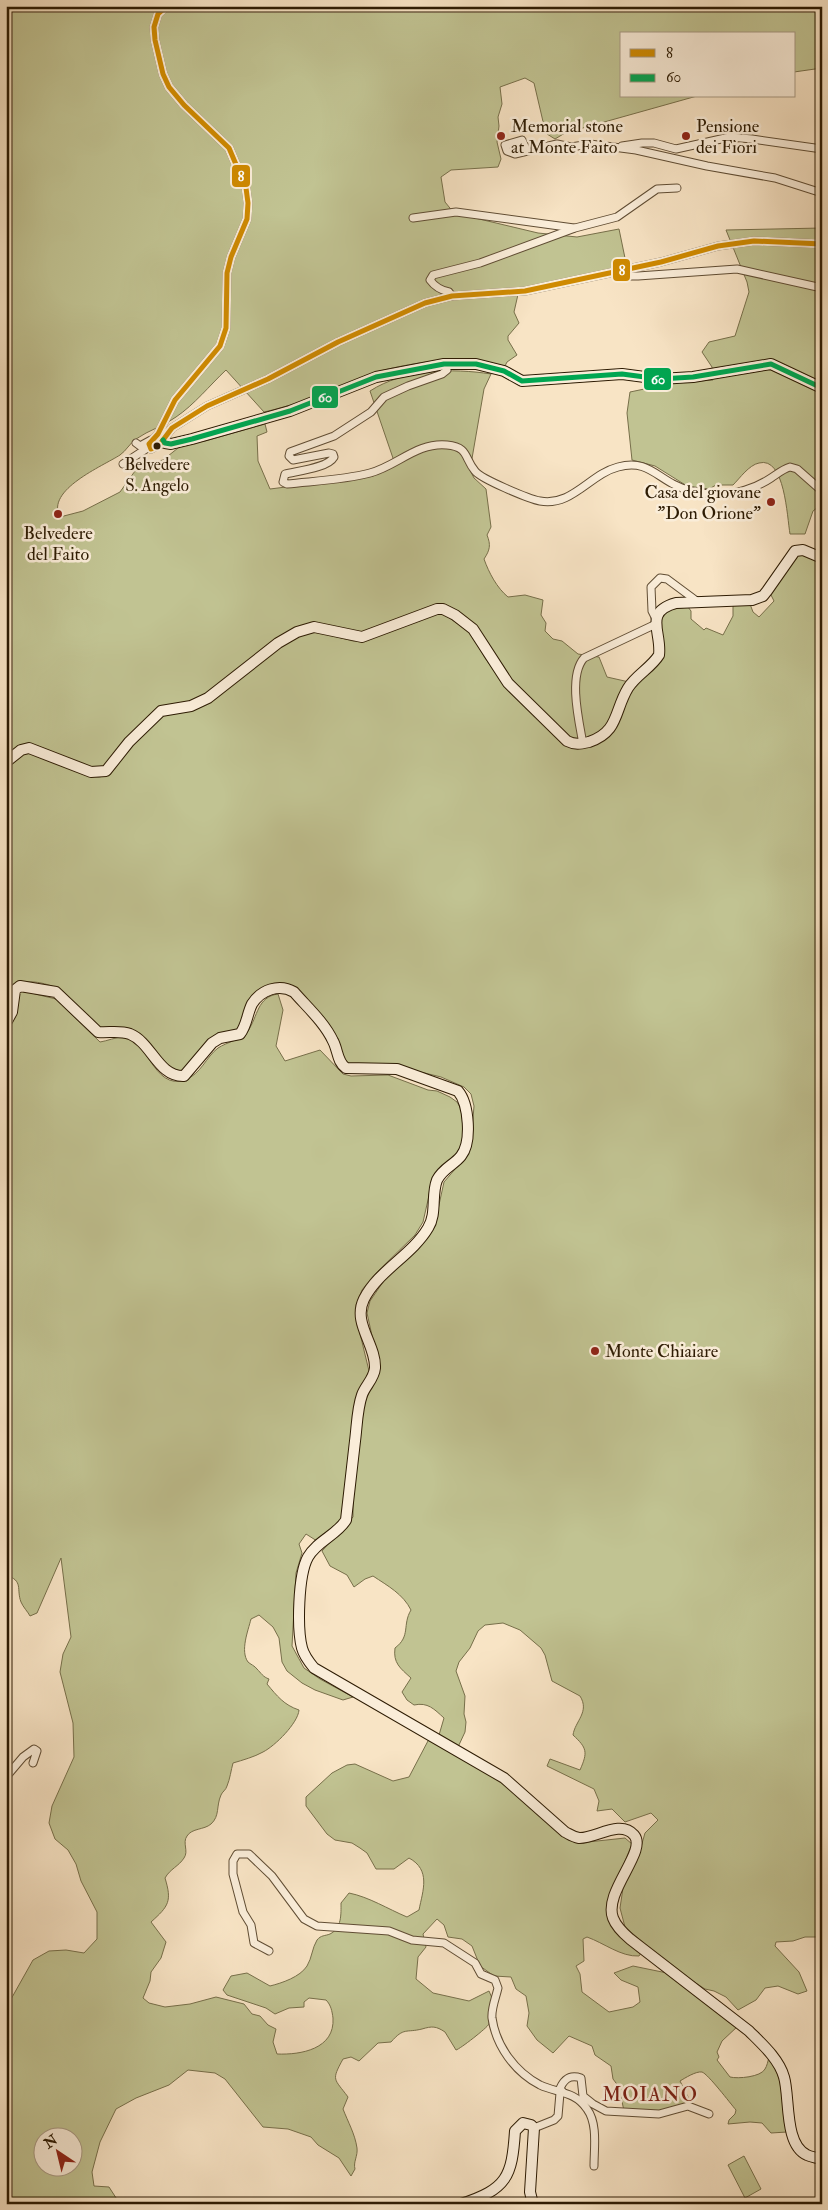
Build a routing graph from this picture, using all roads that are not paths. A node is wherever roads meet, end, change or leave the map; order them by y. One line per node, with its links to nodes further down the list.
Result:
1 (167, 6): 17 (street)
2 (620, 148): 3 (street); 4 (street); 6 (street)
3 (822, 150)
4 (527, 151)
5 (677, 188): 8 (street)
6 (822, 193)
7 (413, 218): 8 (street)
8 (575, 228): 12 (street)
9 (822, 244): 10 (street)
10 (615, 272): 11 (street); 12 (street)
11 (822, 288)
12 (452, 296): 15 (street)
13 (444, 364): 14 (street); 15 (street); 19 (street)
14 (822, 388)
15 (164, 438): 17 (street)
16 (136, 443): 17 (street)
17 (150, 444): 18 (street)
18 (122, 464)
19 (822, 491)
20 (822, 558): 21 (street)
21 (698, 602): 22 (street); 22 (street)
22 (656, 622): 23 (street); 23 (street)
23 (583, 744): 24 (street)
24 (6, 762)
25 (6, 1023): 32 (street)
26 (33, 1763): 27 (street)
27 (6, 1776)
28 (270, 1950): 29 (street)
29 (560, 2091): 30 (street); 31 (street); 33 (street)
30 (709, 2114)
31 (534, 2128): 34 (street); 35 (street)
32 (822, 2159)
33 (594, 2166)
34 (461, 2204)
35 (533, 2204)

